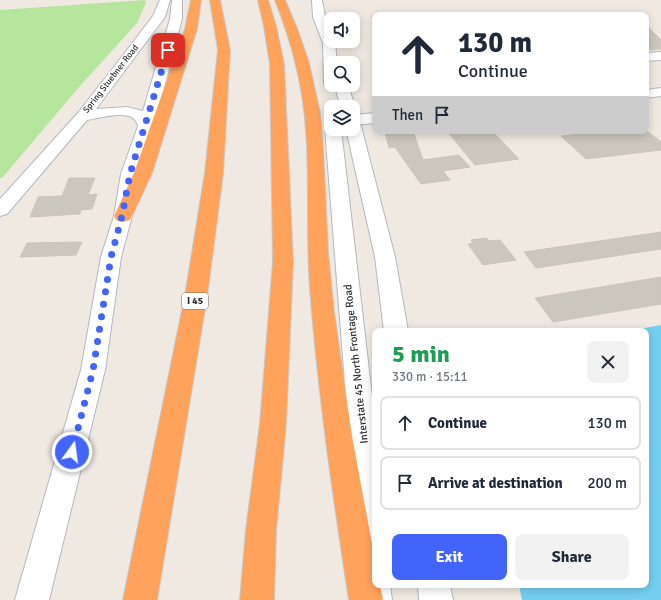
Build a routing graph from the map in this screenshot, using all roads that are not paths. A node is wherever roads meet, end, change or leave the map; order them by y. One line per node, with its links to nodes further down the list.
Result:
1 (165, 0): 15 (main road, Spring Stuebner Road)
2 (177, 0): 18 (main road)
3 (196, 0): 22 (highway)
4 (215, 0): 28 (highway, I 45)
5 (263, 0): 29 (highway)
6 (280, 0): 30 (highway)
7 (317, 0): 8 (main road)
8 (324, 30)
9 (661, 56): 10 (street)
10 (649, 57)
11 (331, 92): 14 (main road)
12 (661, 92): 13 (main road)
13 (649, 94)
14 (332, 100)
15 (82, 117): 18 (main road, Spring Stuebner Road); 21 (main road, Spring Stuebner Road)
16 (372, 118): 17 (main road)
17 (360, 119)
18 (146, 126): 22 (main road)
19 (334, 136): 24 (main road, Interstate 45 North Frontage Road)
20 (355, 136): 23 (main road)
21 (0, 210)
22 (122, 216): 27 (main road)
23 (396, 328)
24 (372, 553)
25 (374, 588): 31 (main road, Interstate 45 North Frontage Road)
26 (434, 588): 32 (main road)
27 (32, 600)
28 (140, 600)
29 (256, 600)
30 (366, 600)
31 (375, 600)
32 (436, 600)

